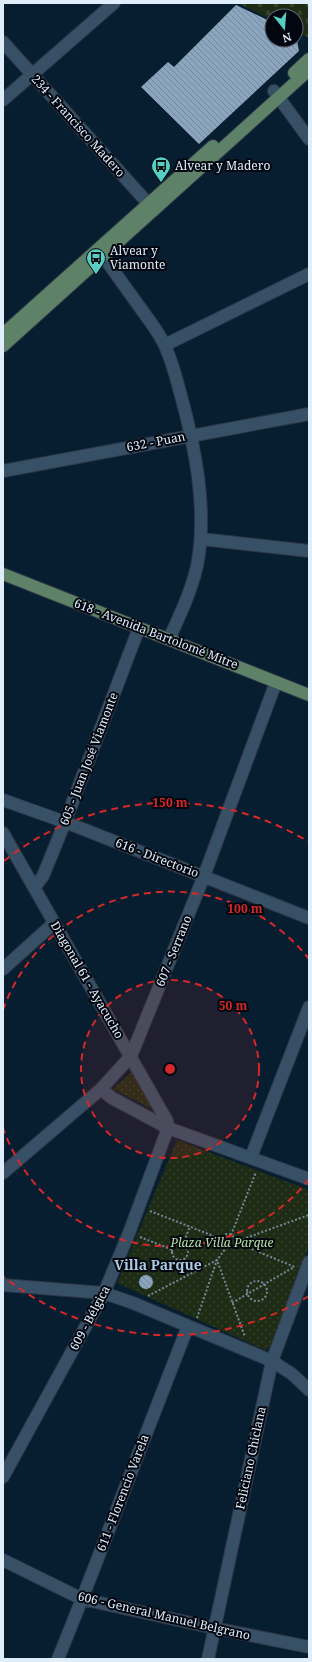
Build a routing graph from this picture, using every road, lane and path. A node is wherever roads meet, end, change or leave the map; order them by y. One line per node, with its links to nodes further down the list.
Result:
1 (114, 3): 5 (street)
2 (3, 42): 5 (street, 234 - Francisco Madero)
3 (309, 59): 6 (main road)
4 (309, 70): 6 (main road)
5 (32, 74): 7 (street); 9 (street, 234 - Francisco Madero)
6 (277, 94): 8 (street); 9 (main road)
7 (3, 100)
8 (309, 139)
9 (151, 207): 10 (main road)
10 (101, 252): 12 (main road); 13 (street); 14 (main road)
11 (309, 274): 13 (street)
12 (3, 334)
13 (165, 345): 16 (street)
14 (3, 346)
15 (309, 414): 16 (street, 632 - Puan)
16 (191, 436): 17 (street, 632 - Puan); 18 (street)
17 (3, 471)
18 (201, 539): 19 (street); 22 (street)
19 (309, 551)
20 (3, 574): 21 (main road, 618 - Avenida Bartolomé Mitre)
21 (139, 628): 22 (main road, 618 - Avenida Bartolomé Mitre); 26 (street, 605 - Juan José Viamonte)
22 (169, 639): 23 (main road, 618 - Avenida Bartolomé Mitre)
23 (276, 682): 24 (main road, 618 - Avenida Bartolomé Mitre); 28 (street, 607 - Serrano)
24 (309, 695)
25 (3, 800): 26 (street, 616 - Directorio)
26 (65, 822): 28 (street, 616 - Directorio); 29 (street, 605 - Juan José Viamonte)
27 (3, 833): 29 (street, Diagonal 61 - Ayacucho)
28 (204, 876): 30 (street, 616 - Directorio); 34 (street, 607 - Serrano)
29 (34, 888): 31 (street, Diagonal 61 - Ayacucho)
30 (309, 918)
31 (54, 923): 32 (street); 34 (street, Diagonal 61 - Ayacucho)
32 (3, 969)
33 (309, 1007): 37 (street)
34 (131, 1056): 35 (street, 607 - Serrano); 36 (street, Diagonal 61 - Ayacucho)
35 (101, 1089): 36 (street); 38 (street, 607 - Serrano)
36 (168, 1128): 37 (street); 40 (street, 609 - Bélgica)
37 (255, 1159): 39 (street); 44 (path)
38 (3, 1173)
39 (309, 1179)
40 (138, 1206): 42 (path); 43 (street, 609 - Bélgica)
41 (309, 1215): 46 (path)
42 (190, 1226): 45 (path); 47 (path)
43 (129, 1233): 49 (path); 54 (street, 609 - Bélgica)
44 (231, 1234): 45 (path); 46 (path)
45 (221, 1239): 48 (path)
46 (235, 1242): 48 (path); 51 (path)
47 (183, 1245): 49 (path); 49 (path)
48 (226, 1248): 50 (path)
49 (173, 1250)
50 (217, 1260): 56 (path); 57 (path); 58 (path)
51 (303, 1266): 53 (path); 60 (street, Feliciano Chiclana)
52 (3, 1285): 54 (street)
53 (265, 1285): 55 (path); 55 (path); 55 (path)
54 (104, 1293): 56 (street); 62 (street, 609 - Bélgica)
55 (248, 1295): 57 (path)
56 (133, 1303): 58 (street)
57 (232, 1303): 59 (path)
58 (191, 1327): 59 (street); 64 (street, 611 - Florencio Varela)
59 (250, 1351): 60 (street)
60 (272, 1361): 61 (street); 65 (street, Feliciano Chiclana)
61 (309, 1390)
62 (3, 1477)
63 (3, 1560): 64 (street, 606 - General Manuel Belgrano)
64 (82, 1599): 65 (street, 606 - General Manuel Belgrano); 67 (street, 611 - Florencio Varela)
65 (214, 1628): 66 (street, 606 - General Manuel Belgrano); 68 (street, Feliciano Chiclana)
66 (309, 1647)
67 (58, 1659)
68 (208, 1659)

